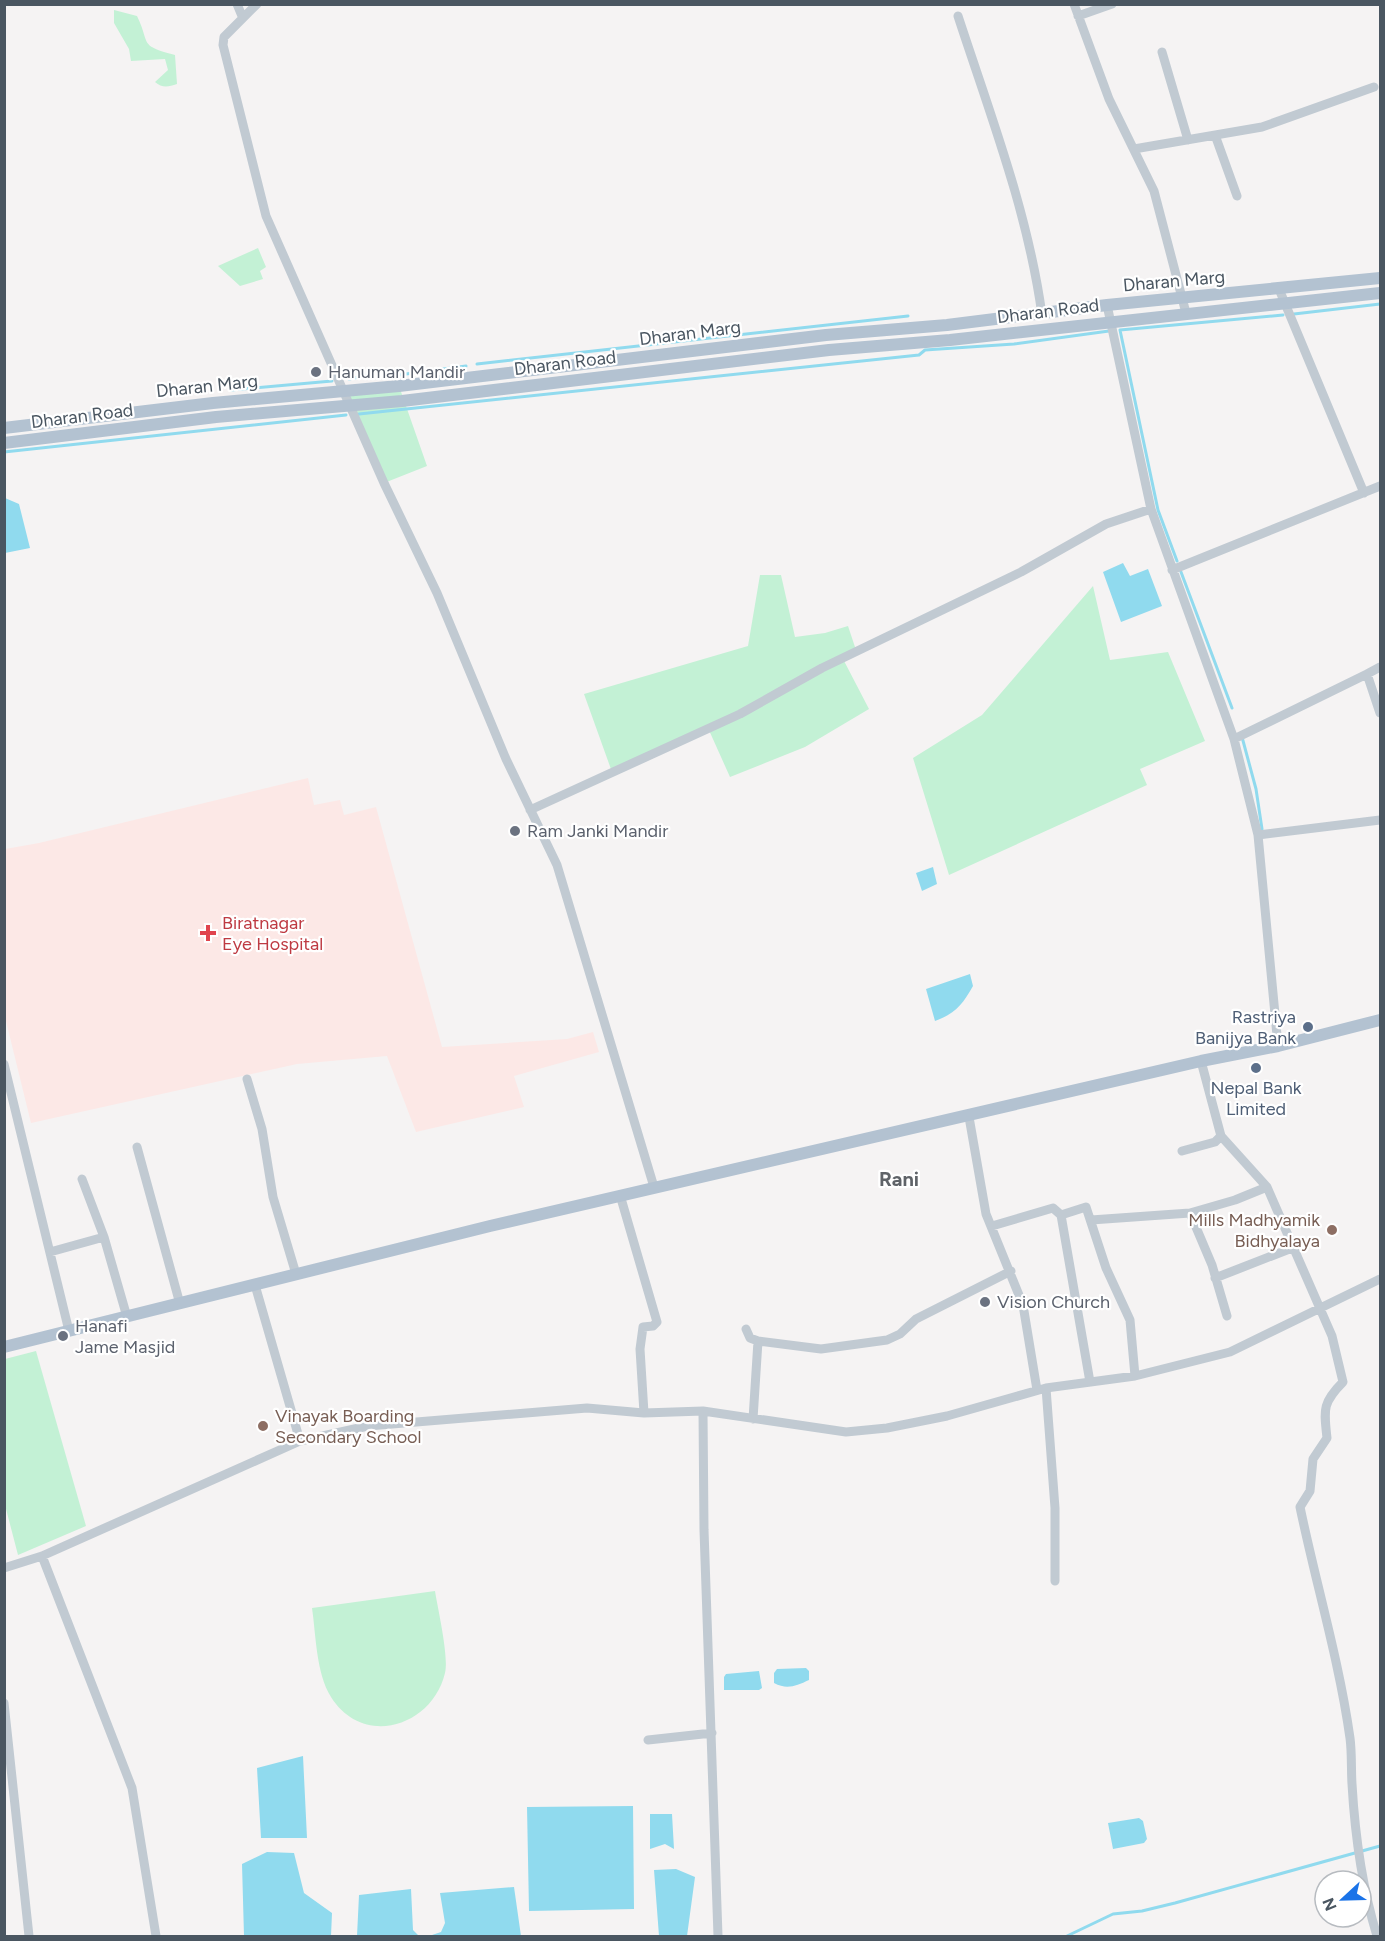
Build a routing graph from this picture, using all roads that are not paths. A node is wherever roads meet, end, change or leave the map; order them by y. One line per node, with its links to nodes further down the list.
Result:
1 (237, 4): 5 (street)
2 (257, 4): 5 (street)
3 (1074, 4): 7 (street)
4 (1112, 4): 7 (street)
5 (242, 16): 25 (street)
6 (958, 16): 21 (street)
7 (1078, 16): 12 (street)
8 (1162, 52): 11 (street)
9 (1374, 87): 10 (street)
10 (1215, 135): 11 (street); 13 (street)
11 (1188, 140): 12 (street)
12 (1134, 149): 17 (street)
13 (1237, 196)
14 (1380, 278): 15 (main road, Dharan Marg)
15 (1279, 289): 17 (main road, Dharan Marg); 18 (street)
16 (1380, 293): 18 (main road, Dharan Road)
17 (1183, 298): 19 (main road, Dharan Marg); 20 (street)
18 (1284, 304): 20 (main road, Dharan Road); 32 (street)
19 (1107, 305): 21 (main road, Dharan Marg); 22 (street)
20 (1186, 313): 22 (main road, Dharan Road)
21 (1042, 315): 23 (main road, Dharan Marg)
22 (1110, 321): 24 (main road, Dharan Road); 33 (street)
23 (561, 366): 24 (main road); 25 (main road, Dharan Marg)
24 (562, 381): 26 (main road, Dharan Road)
25 (344, 391): 26 (street); 27 (main road, Dharan Marg)
26 (350, 405): 29 (main road, Dharan Road); 39 (street)
27 (33, 424): 28 (main road, Dharan Marg); 29 (main road)
28 (4, 428)
29 (35, 439): 30 (main road, Dharan Road)
30 (4, 443)
31 (1380, 486): 32 (street)
32 (1364, 494): 34 (street)
33 (1151, 509): 34 (street); 39 (street)
34 (1172, 570): 38 (street)
35 (1380, 667): 36 (street)
36 (1366, 674): 37 (street); 38 (street)
37 (1380, 713)
38 (1234, 739): 41 (street)
39 (530, 810): 52 (street)
40 (1380, 820): 41 (street)
41 (1258, 836): 43 (street)
42 (1380, 1020): 43 (main road)
43 (1278, 1046): 44 (main road)
44 (1201, 1061): 47 (main road); 48 (street)
45 (4, 1064): 61 (street)
46 (248, 1079): 63 (street)
47 (969, 1117): 52 (main road); 58 (street)
48 (1221, 1136): 50 (street); 53 (street)
49 (137, 1147): 67 (street)
50 (1182, 1150)
51 (82, 1179): 59 (street)
52 (654, 1187): 54 (main road)
53 (1267, 1187): 55 (street); 60 (street)
54 (620, 1195): 63 (main road); 79 (street)
55 (1190, 1213): 57 (street); 64 (street)
56 (1061, 1215): 57 (street); 58 (street); 76 (street)
57 (1091, 1220): 75 (street)
58 (992, 1226): 62 (street)
59 (104, 1237): 61 (street); 70 (street)
60 (1292, 1248): 64 (street); 68 (street)
61 (50, 1252): 72 (street)
62 (1011, 1271): 73 (street); 77 (street)
63 (296, 1274): 66 (main road)
64 (1215, 1278): 69 (street)
65 (1380, 1280): 68 (street)
66 (255, 1285): 67 (main road); 81 (street)
67 (180, 1304): 70 (main road)
68 (1319, 1310): 75 (street); 91 (street)
69 (1227, 1316)
70 (127, 1317): 72 (main road)
71 (746, 1329): 73 (street)
72 (69, 1331): 74 (main road)
73 (759, 1341): 80 (street)
74 (4, 1347)
75 (1135, 1376): 76 (street)
76 (1090, 1382): 77 (street)
77 (1041, 1389): 80 (street); 84 (street)
78 (703, 1411): 79 (street); 80 (street); 86 (street)
79 (644, 1413): 81 (street)
80 (753, 1419)
81 (300, 1441): 82 (street)
82 (42, 1556): 83 (street); 89 (street)
83 (4, 1568)
84 (1055, 1581)
85 (4, 1703): 88 (street)
86 (712, 1732): 87 (street); 90 (street)
87 (648, 1740)
88 (29, 1936)
89 (156, 1936)
90 (718, 1936)
91 (1377, 1936)

